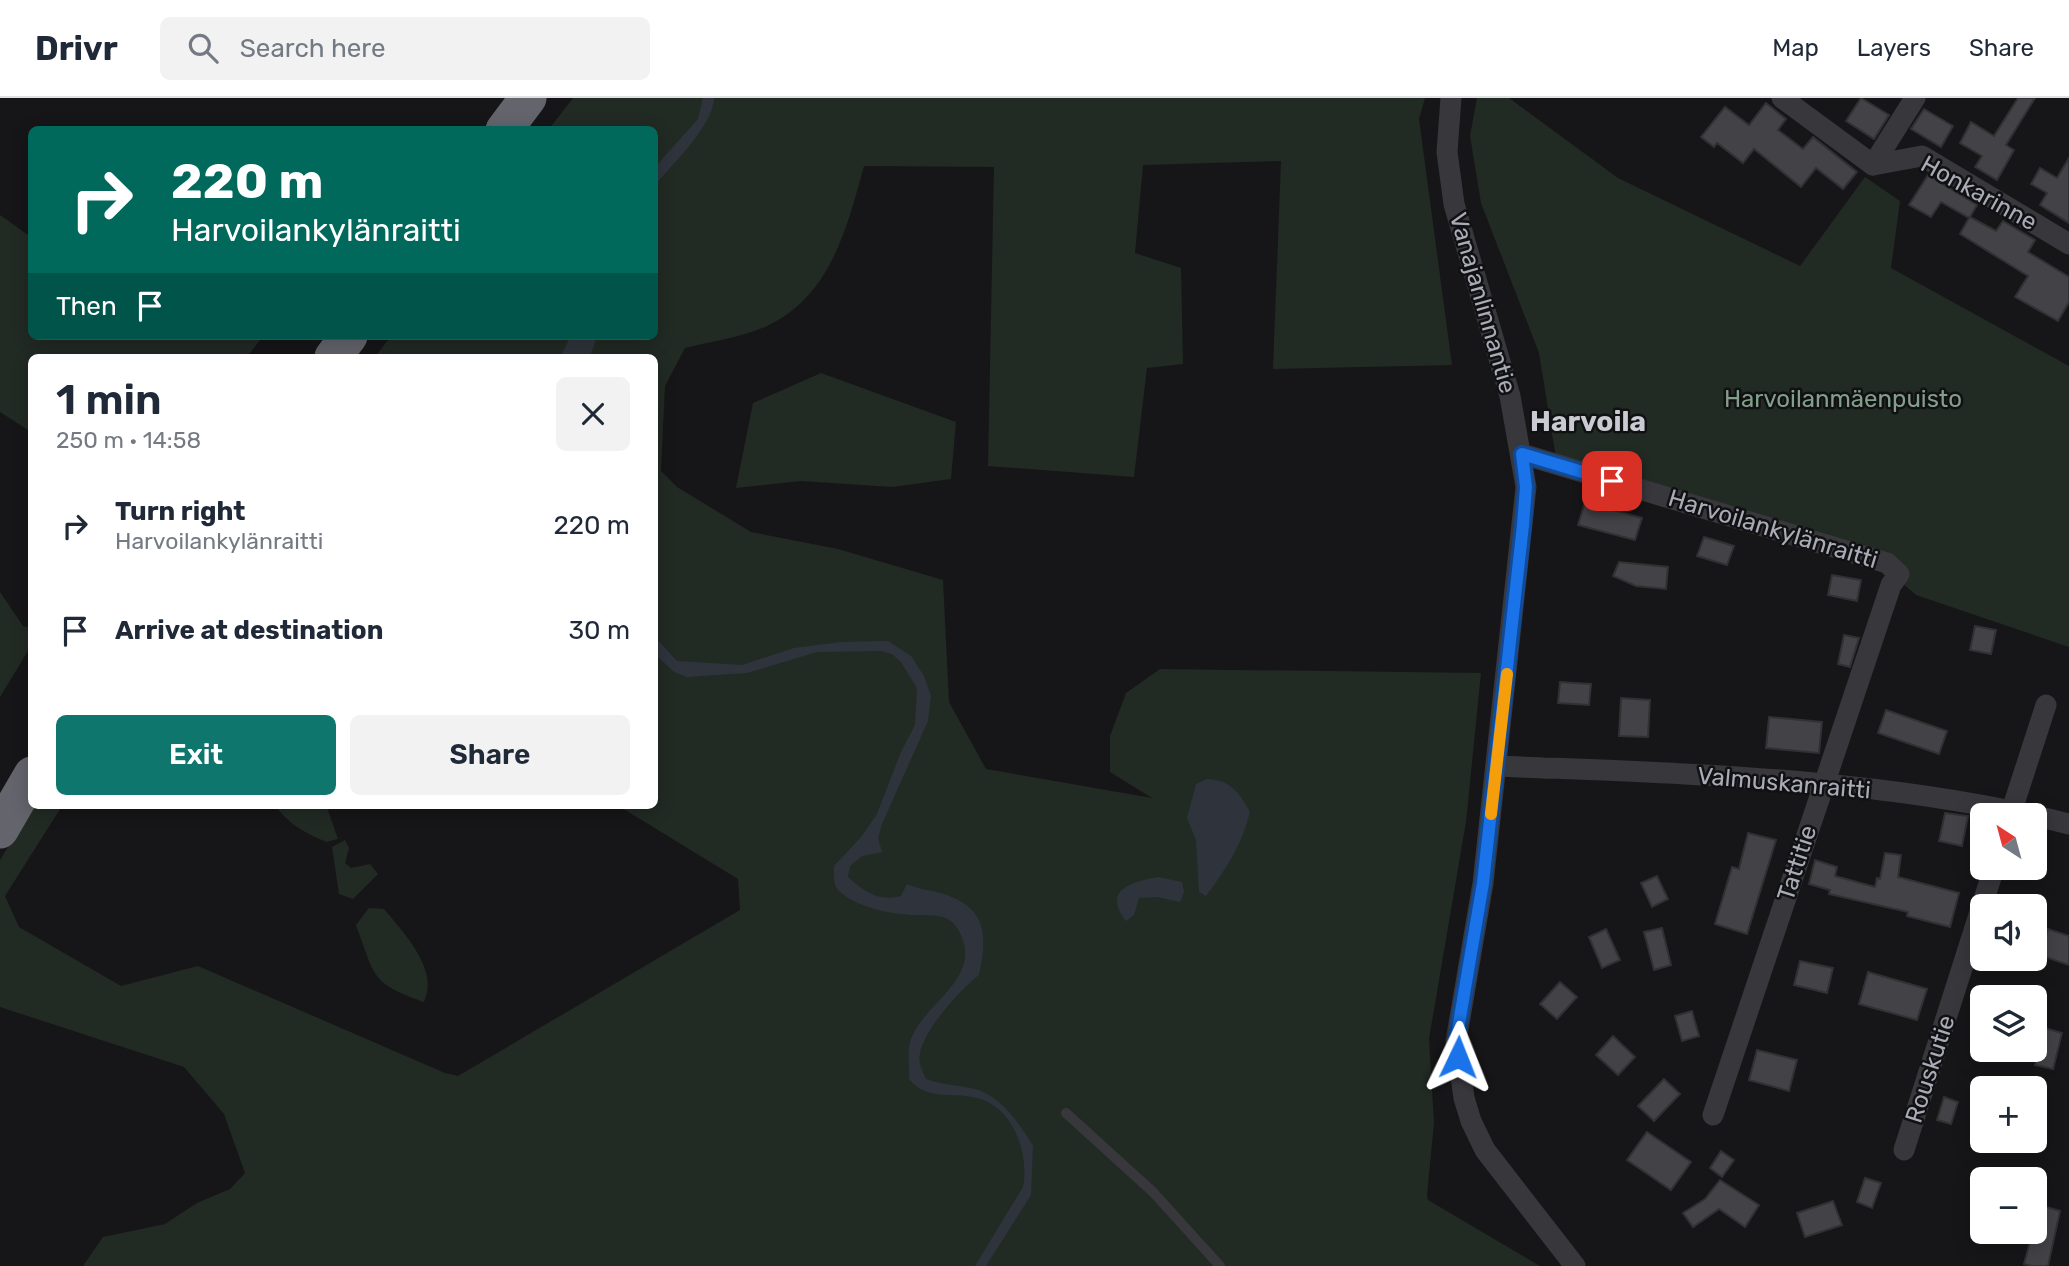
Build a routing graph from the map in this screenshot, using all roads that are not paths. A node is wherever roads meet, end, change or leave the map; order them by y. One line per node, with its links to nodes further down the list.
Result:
1 (528, 98): 5 (highway)
2 (1451, 98): 10 (street, Vanajanlinnantie)
3 (1782, 98): 6 (street)
4 (1915, 98): 6 (street)
5 (507, 126)
6 (1873, 165): 7 (street, Honkarinne)
7 (2069, 244)
8 (346, 340): 9 (highway)
9 (335, 354)
10 (1522, 454): 11 (street, Harvoilankylänraitti); 13 (street, Vanajanlinnantie)
11 (1899, 574): 15 (street, Tattitie)
12 (2046, 705): 17 (street)
13 (1496, 766): 15 (street, Valmuskanraitti); 26 (street, Vanajanlinnantie)
14 (28, 782): 20 (highway)
15 (1823, 784): 16 (street, Valmuskanraitti); 23 (street, Tattitie)
16 (1977, 803)
17 (2014, 803)
18 (2048, 820): 19 (street, Valmuskanraitti)
19 (2069, 824)
20 (0, 830)
21 (1990, 880): 24 (street, Rouskutie)
22 (1066, 1113): 25 (lane)
23 (1713, 1115)
24 (1904, 1150)
25 (1220, 1266)
26 (1575, 1266)

